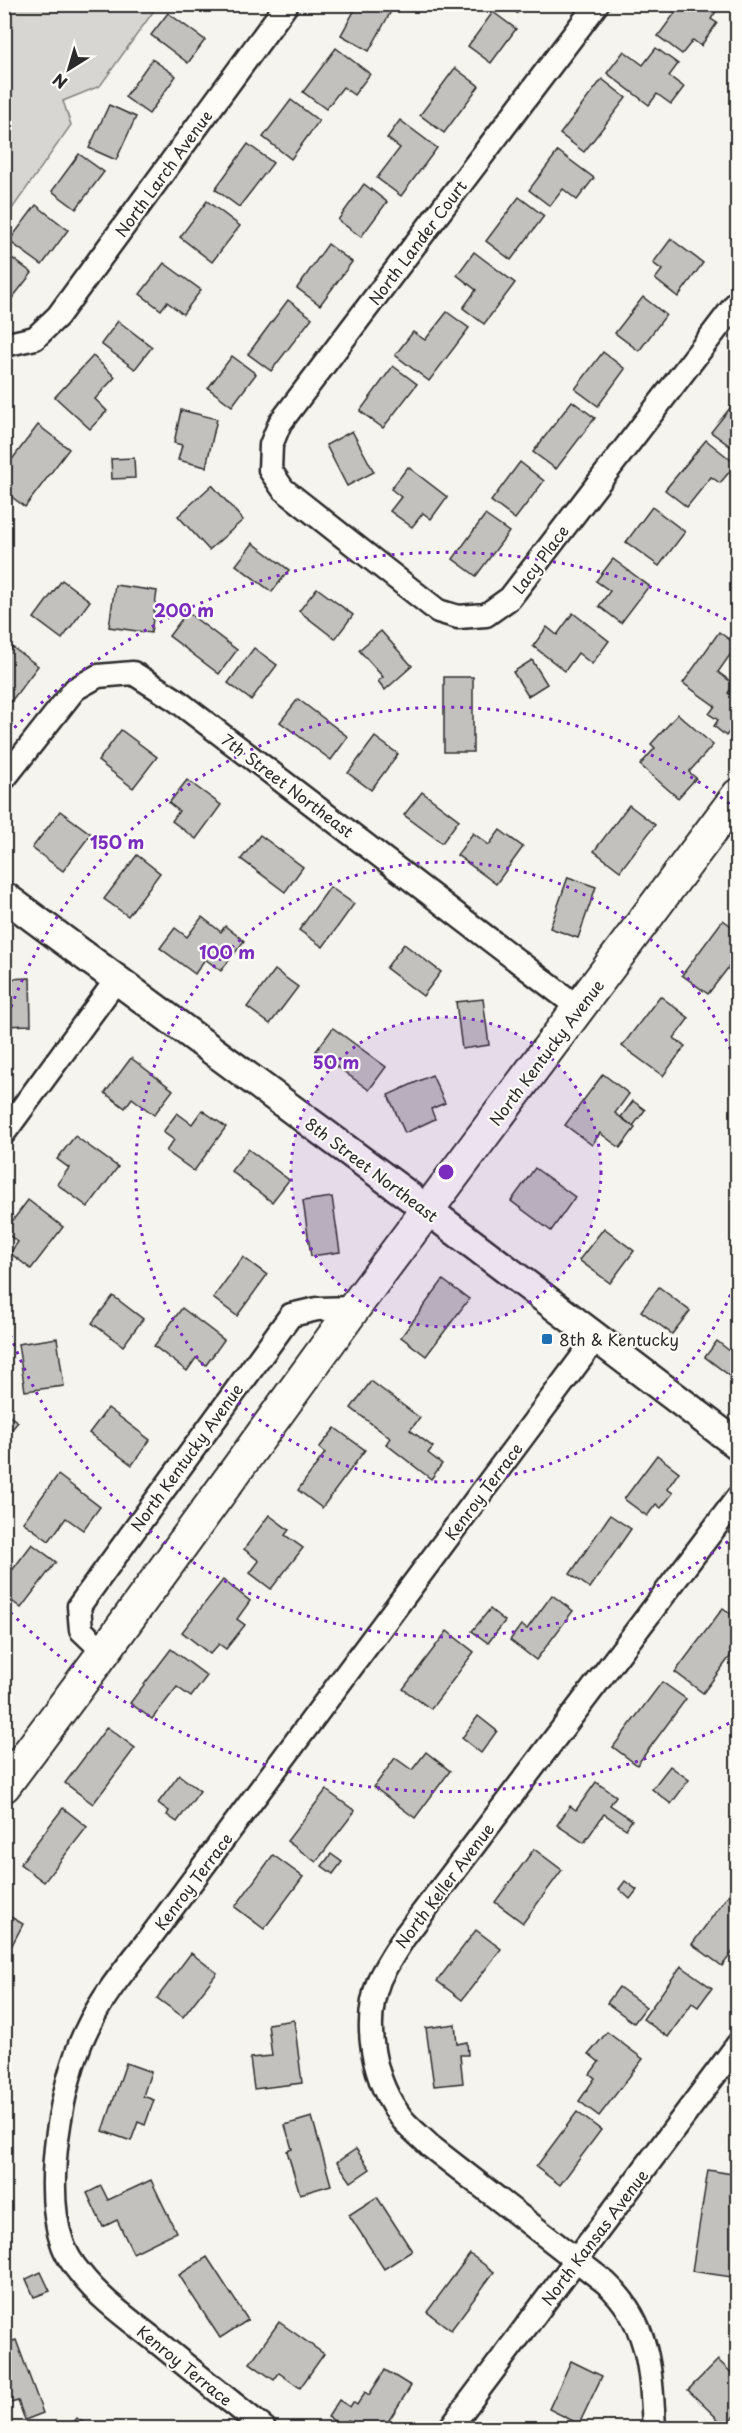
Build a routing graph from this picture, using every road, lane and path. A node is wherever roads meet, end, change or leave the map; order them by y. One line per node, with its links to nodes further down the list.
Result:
1 (287, 4): 4 (street, North Larch Avenue)
2 (597, 4): 5 (street, North Lander Court)
3 (738, 301): 5 (street, Lacy Place)
4 (4, 345)
5 (283, 489)
6 (4, 779): 10 (street, 7th Street Northeast)
7 (738, 795): 10 (main road, North Kentucky Avenue)
8 (4, 896): 9 (street, 8th Street Northeast)
9 (117, 980): 11 (street); 12 (street, 8th Street Northeast)
10 (579, 1008): 12 (main road, North Kentucky Avenue)
11 (4, 1133)
12 (428, 1210): 13 (main road, North Kentucky Avenue); 14 (street, 8th Street Northeast)
13 (354, 1308): 17 (main road, North Kentucky Avenue); 17 (street, North Kentucky Avenue)
14 (597, 1337): 15 (street, 8th Street Northeast); 21 (street, Kenroy Terrace)
15 (738, 1445)
16 (738, 1497): 20 (street, North Keller Avenue)
17 (104, 1652): 18 (main road, North Kentucky Avenue)
18 (5, 1783)
19 (738, 2044): 20 (street, North Kansas Avenue)
20 (577, 2260): 22 (street, North Kansas Avenue); 23 (street, North Keller Avenue)
21 (264, 2428)
22 (450, 2428)
23 (654, 2428)

